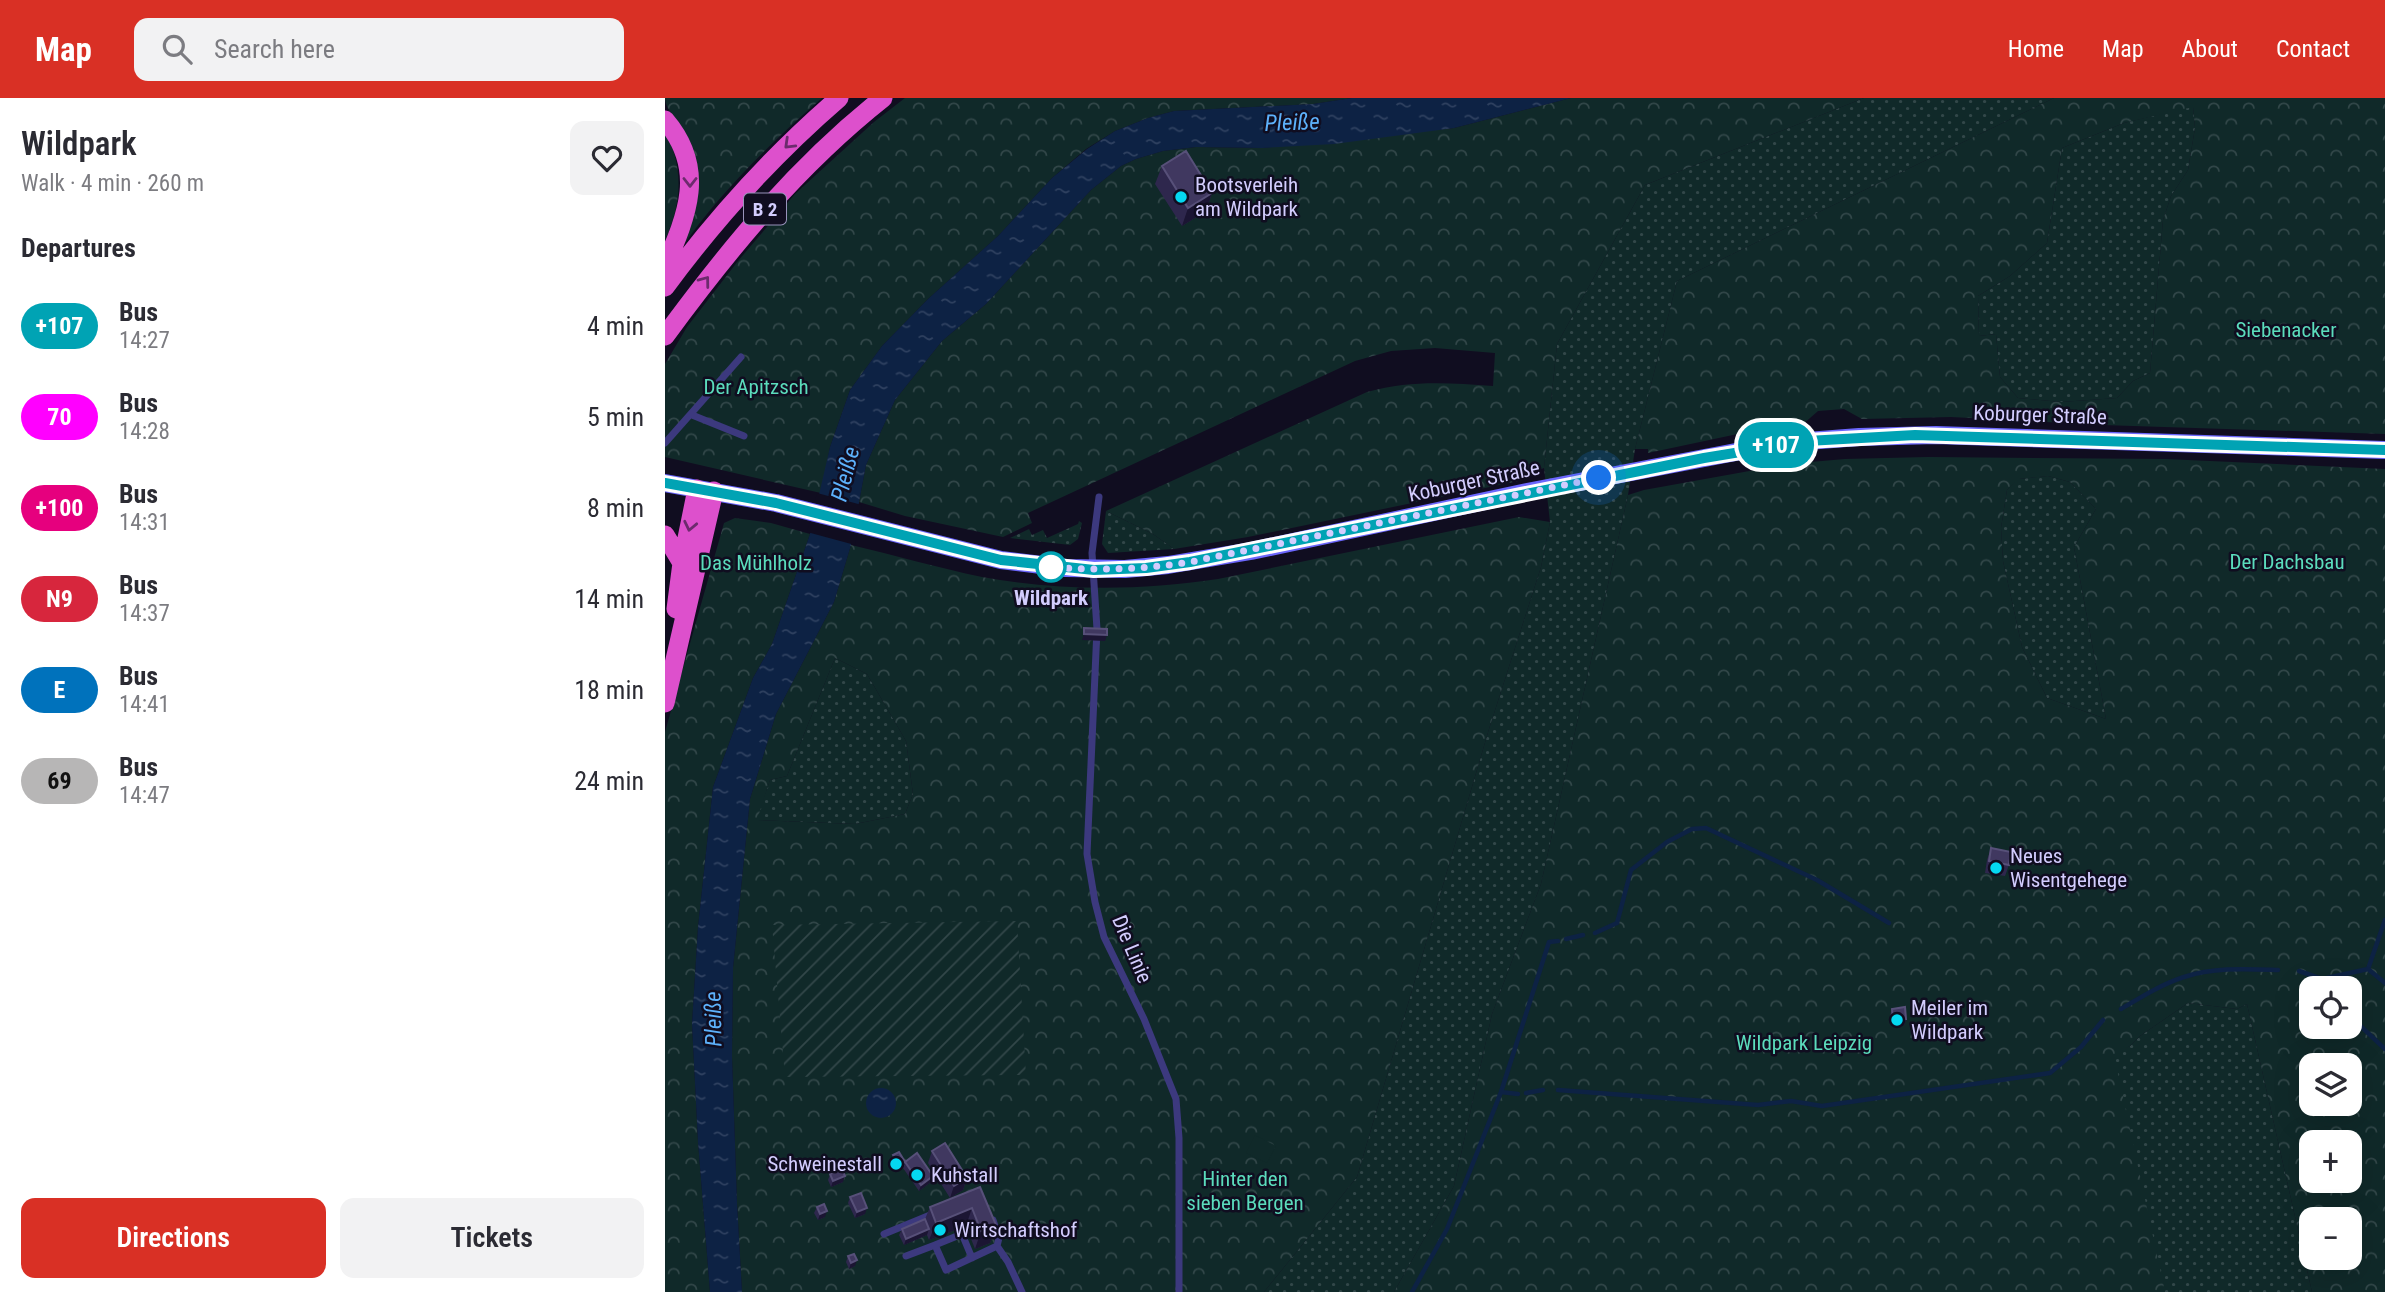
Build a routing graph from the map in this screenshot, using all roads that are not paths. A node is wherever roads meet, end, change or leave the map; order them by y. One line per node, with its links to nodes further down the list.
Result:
1 (839, 98): 5 (highway, B 2, one-way to 5)
2 (883, 98): 6 (highway, B 2, one-way to 2)
3 (665, 120): 4 (highway, one-way to 4)
4 (665, 266)
5 (665, 287)
6 (665, 336)
7 (741, 357): 8 (lane)
8 (692, 415): 9 (lane); 10 (lane)
9 (744, 436)
10 (665, 443)
11 (2385, 450): 17 (main road, Koburger Straße)
12 (665, 483): 13 (main road, Koburger Straße)
13 (706, 490): 16 (highway, one-way to 16); 17 (main road, Koburger Straße); 19 (highway)
14 (1099, 497): 17 (lane, Die Linie)
15 (665, 535): 16 (highway)
16 (682, 563): 18 (highway)
17 (1094, 570): 28 (lane, Die Linie)
18 (665, 652)
19 (665, 704)
20 (940, 1211): 22 (lane)
21 (991, 1215): 24 (lane)
22 (884, 1234)
23 (935, 1245): 25 (lane); 26 (lane); 26 (lane)
24 (997, 1246): 26 (lane); 27 (lane)
25 (906, 1256)
26 (972, 1258)
27 (1022, 1292)
28 (1179, 1292)

